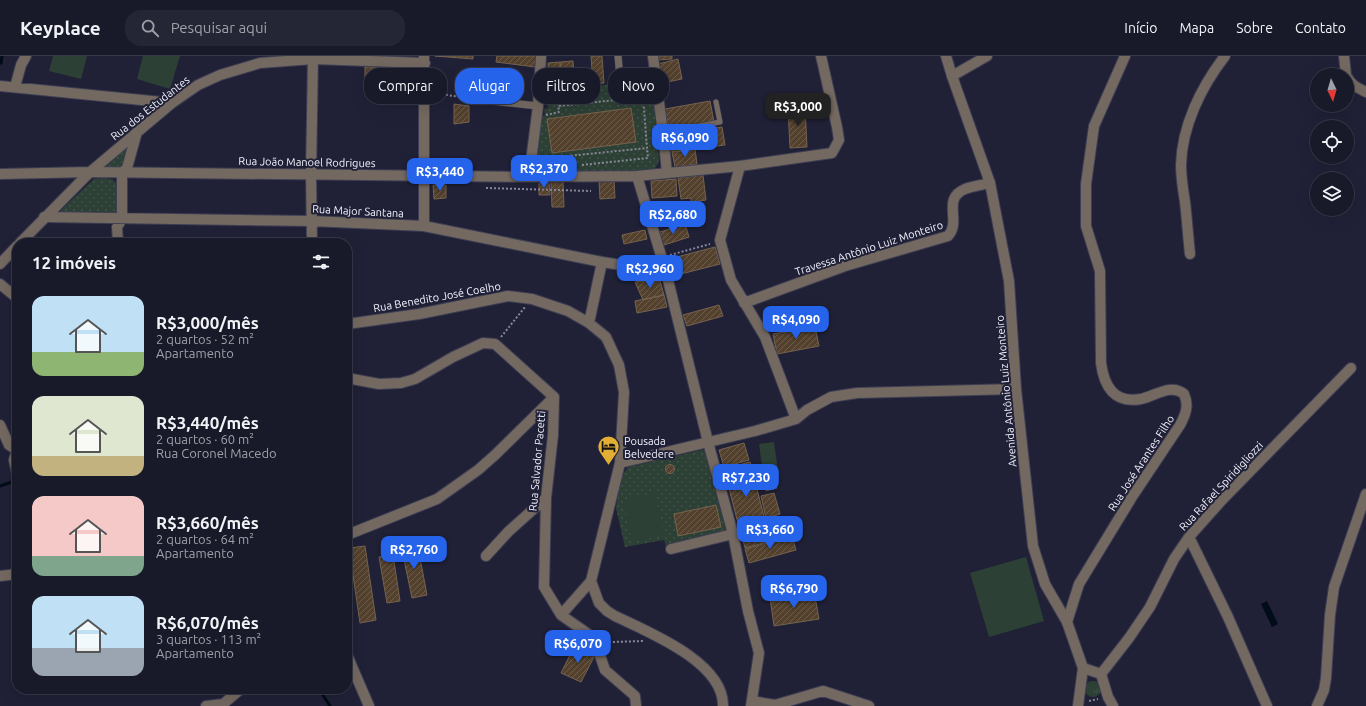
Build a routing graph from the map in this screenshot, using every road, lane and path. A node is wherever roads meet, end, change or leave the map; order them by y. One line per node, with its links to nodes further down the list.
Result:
1 (26, 56): 19 (street)
2 (541, 56): 27 (street)
3 (618, 56): 14 (street)
4 (653, 56): 31 (street)
5 (821, 56): 34 (street, Rua João Manoel Rodrigues)
6 (946, 56): 16 (street, Avenida Antônio Luiz Monteiro)
7 (987, 56): 16 (street)
8 (1125, 56): 88 (street, Rua José Arantes Filho)
9 (1225, 56): 56 (street)
10 (1344, 56): 15 (street)
11 (260, 58): 12 (street, Rua dos Estudantes); 23 (street, Rua dos Estudantes)
12 (313, 58): 13 (street, Rua dos Estudantes); 40 (street)
13 (425, 60)
14 (619, 68)
15 (1346, 68)
16 (952, 76): 44 (street, Avenida Antônio Luiz Monteiro)
17 (0, 86): 19 (street)
18 (1354, 86): 20 (street)
19 (15, 87): 23 (street)
20 (1366, 92)
21 (608, 101): 28 (path)
22 (716, 102): 31 (lane)
23 (172, 103): 30 (street, Rua dos Estudantes)
24 (424, 104): 41 (street)
25 (520, 104): 27 (street)
26 (644, 104): 32 (path)
27 (538, 106): 43 (street)
28 (559, 106): 29 (path)
29 (545, 115)
30 (137, 132): 36 (street, Rua dos Estudantes); 37 (street)
31 (664, 133): 38 (street)
32 (648, 148): 33 (path); 35 (path)
33 (580, 166)
34 (740, 166): 38 (street, Rua João Manoel Rodrigues); 64 (street)
35 (549, 169)
36 (90, 172): 37 (street, Rua João Manoel Rodrigues); 39 (street, Rua João Manoel Rodrigues); 47 (street, Rua dos Estudantes)
37 (122, 173): 40 (street, Rua João Manoel Rodrigues); 48 (street)
38 (667, 173): 42 (street, Rua João Manoel Rodrigues)
39 (0, 174)
40 (311, 174): 41 (street, Rua João Manoel Rodrigues); 49 (street)
41 (424, 175): 43 (street, Rua João Manoel Rodrigues); 50 (street)
42 (637, 176): 43 (street, Rua João Manoel Rodrigues); 57 (street)
43 (529, 177)
44 (990, 184): 64 (street, Travessa Antônio Luiz Monteiro); 70 (street, Avenida Antônio Luiz Monteiro)
45 (480, 188): 46 (path)
46 (591, 191)
47 (44, 217): 48 (street, Rua Major Santana); 51 (street, Rua dos Estudantes)
48 (122, 219): 49 (street, Rua Major Santana); 52 (street)
49 (310, 221): 50 (street, Rua Major Santana); 53 (street)
50 (424, 226): 58 (street, Rua Major Santana)
51 (25, 238)
52 (118, 238)
53 (312, 238)
54 (712, 243): 57 (path)
55 (12, 251): 59 (street)
56 (1190, 254)
57 (661, 258): 60 (street)
58 (602, 262): 60 (street, Rua Major Santana); 66 (street)
59 (0, 264)
60 (666, 272): 74 (street)
61 (0, 284): 62 (street)
62 (12, 294)
63 (532, 299): 65 (street, Rua Benedito José Coelho); 66 (street, Rua Benedito José Coelho); 67 (path)
64 (744, 303): 72 (street)
65 (352, 323)
66 (589, 323): 76 (street, Rua Benedito José Coelho)
67 (495, 344): 69 (street); 71 (street, Rua Salvador Pacetti)
68 (1351, 368): 81 (street, Rua Rafael Spiridigliozzi)
69 (352, 379)
70 (1016, 389): 72 (street); 88 (street, Avenida Antônio Luiz Monteiro)
71 (554, 397): 78 (street, Rua Salvador Pacetti); 79 (street)
72 (796, 419): 74 (street)
73 (0, 425): 75 (street)
74 (708, 442): 76 (street); 80 (street)
75 (12, 447)
76 (620, 463): 86 (street, Rua Benedito José Coelho)
77 (1366, 494): 105 (street)
78 (546, 498): 83 (street); 87 (street, Rua Salvador Pacetti)
79 (352, 533)
80 (733, 534): 82 (street); 96 (street)
81 (1189, 537): 93 (street, Rua Rafael Spiridigliozzi); 104 (street)
82 (671, 549)
83 (486, 556)
84 (12, 575): 85 (street)
85 (0, 576)
86 (591, 581): 87 (street); 101 (street)
87 (561, 615): 89 (street)
88 (1067, 622): 92 (street, Avenida Antônio Luiz Monteiro)
89 (594, 638): 90 (path); 100 (street)
90 (643, 641)
91 (352, 667): 99 (street)
92 (1083, 668): 93 (street); 97 (street)
93 (1101, 674): 95 (street)
94 (235, 694): 98 (street)
95 (1108, 696): 97 (path); 103 (street)
96 (751, 703): 102 (street)
97 (1075, 705)
98 (206, 706)
99 (369, 706)
100 (636, 706)
101 (723, 706)
102 (869, 706)
103 (1113, 706)
104 (1267, 706)
105 (1317, 706)

